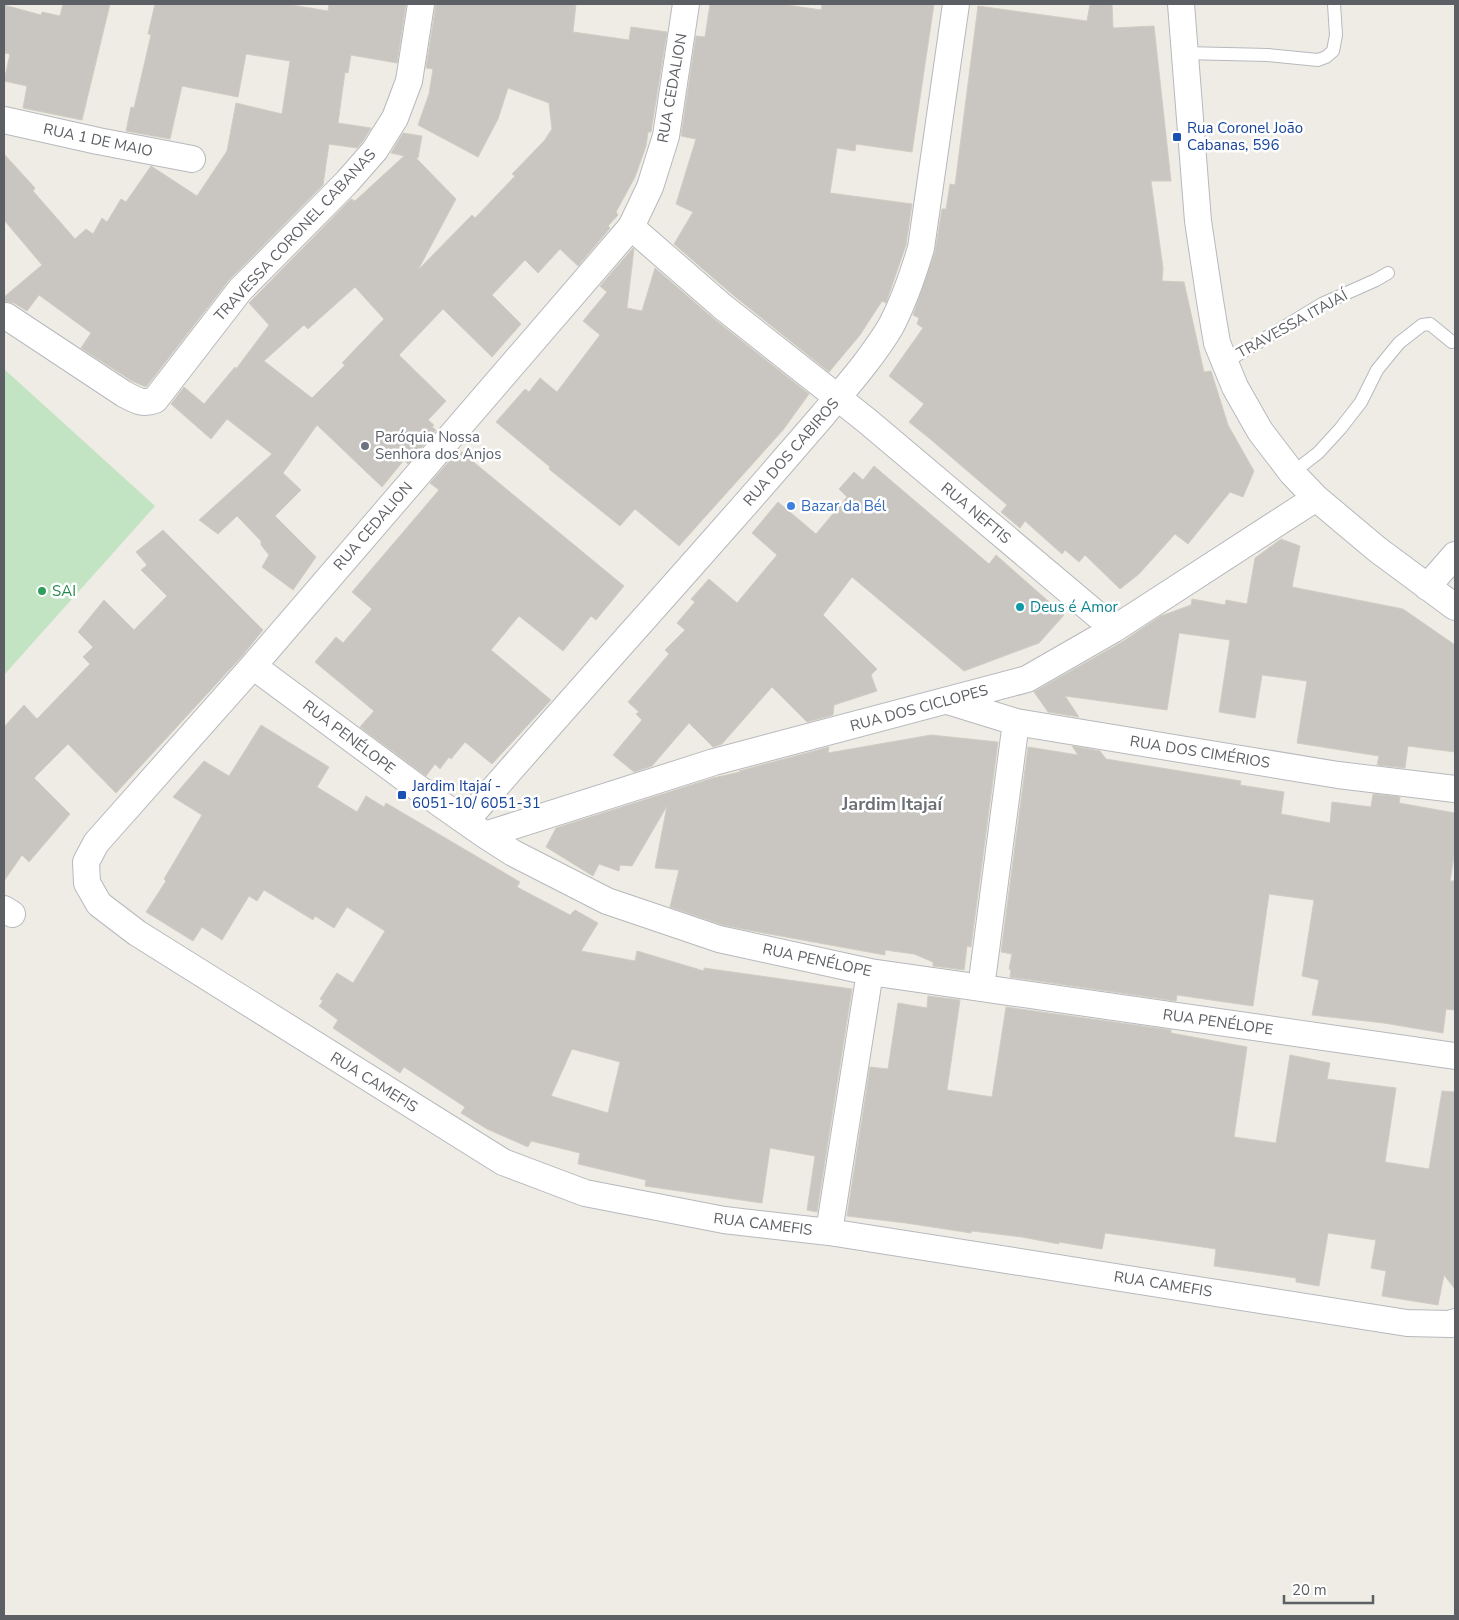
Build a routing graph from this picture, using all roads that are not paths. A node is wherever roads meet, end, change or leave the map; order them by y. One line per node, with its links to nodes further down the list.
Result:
1 (421, 4): 11 (street, TRAVESSA CORONEL CABANAS)
2 (686, 4): 9 (street, RUA CEDALION)
3 (956, 4): 14 (street, RUA DOS CABIROS)
4 (1181, 4): 6 (street)
5 (1334, 4): 6 (lane)
6 (1184, 53): 13 (street)
7 (7, 124): 8 (street, RUA 1 DE MAIO)
8 (192, 158)
9 (631, 227): 14 (street, RUA NEFTIS); 21 (street, RUA CEDALION)
10 (1388, 273): 13 (lane, TRAVESSA ITAJAÍ)
11 (6, 316)
12 (1452, 342): 15 (lane)
13 (1224, 363): 15 (street)
14 (838, 397): 20 (street, RUA NEFTIS); 25 (street, RUA DOS CABIROS)
15 (1292, 472): 16 (street)
16 (1316, 498): 18 (street); 20 (street, RUA DOS CICLOPES)
17 (1455, 555): 18 (street)
18 (1427, 587): 19 (street)
19 (1455, 607)
20 (1114, 629): 22 (street, RUA DOS CICLOPES)
21 (253, 666): 25 (street, RUA PENÉLOPE); 26 (street, RUA CEDALION)
22 (948, 701): 23 (street, RUA DOS CIMÉRIOS); 25 (street, RUA DOS CICLOPES)
23 (1016, 722): 24 (street, RUA DOS CIMÉRIOS); 28 (street)
24 (1455, 789)
25 (475, 828): 27 (street, RUA PENÉLOPE)
26 (137, 933): 30 (street, RUA CAMEFIS)
27 (870, 972): 28 (street, RUA PENÉLOPE); 30 (street)
28 (981, 988): 29 (street, RUA PENÉLOPE)
29 (1455, 1056)
30 (829, 1232): 31 (street, RUA CAMEFIS)
31 (1455, 1322)

